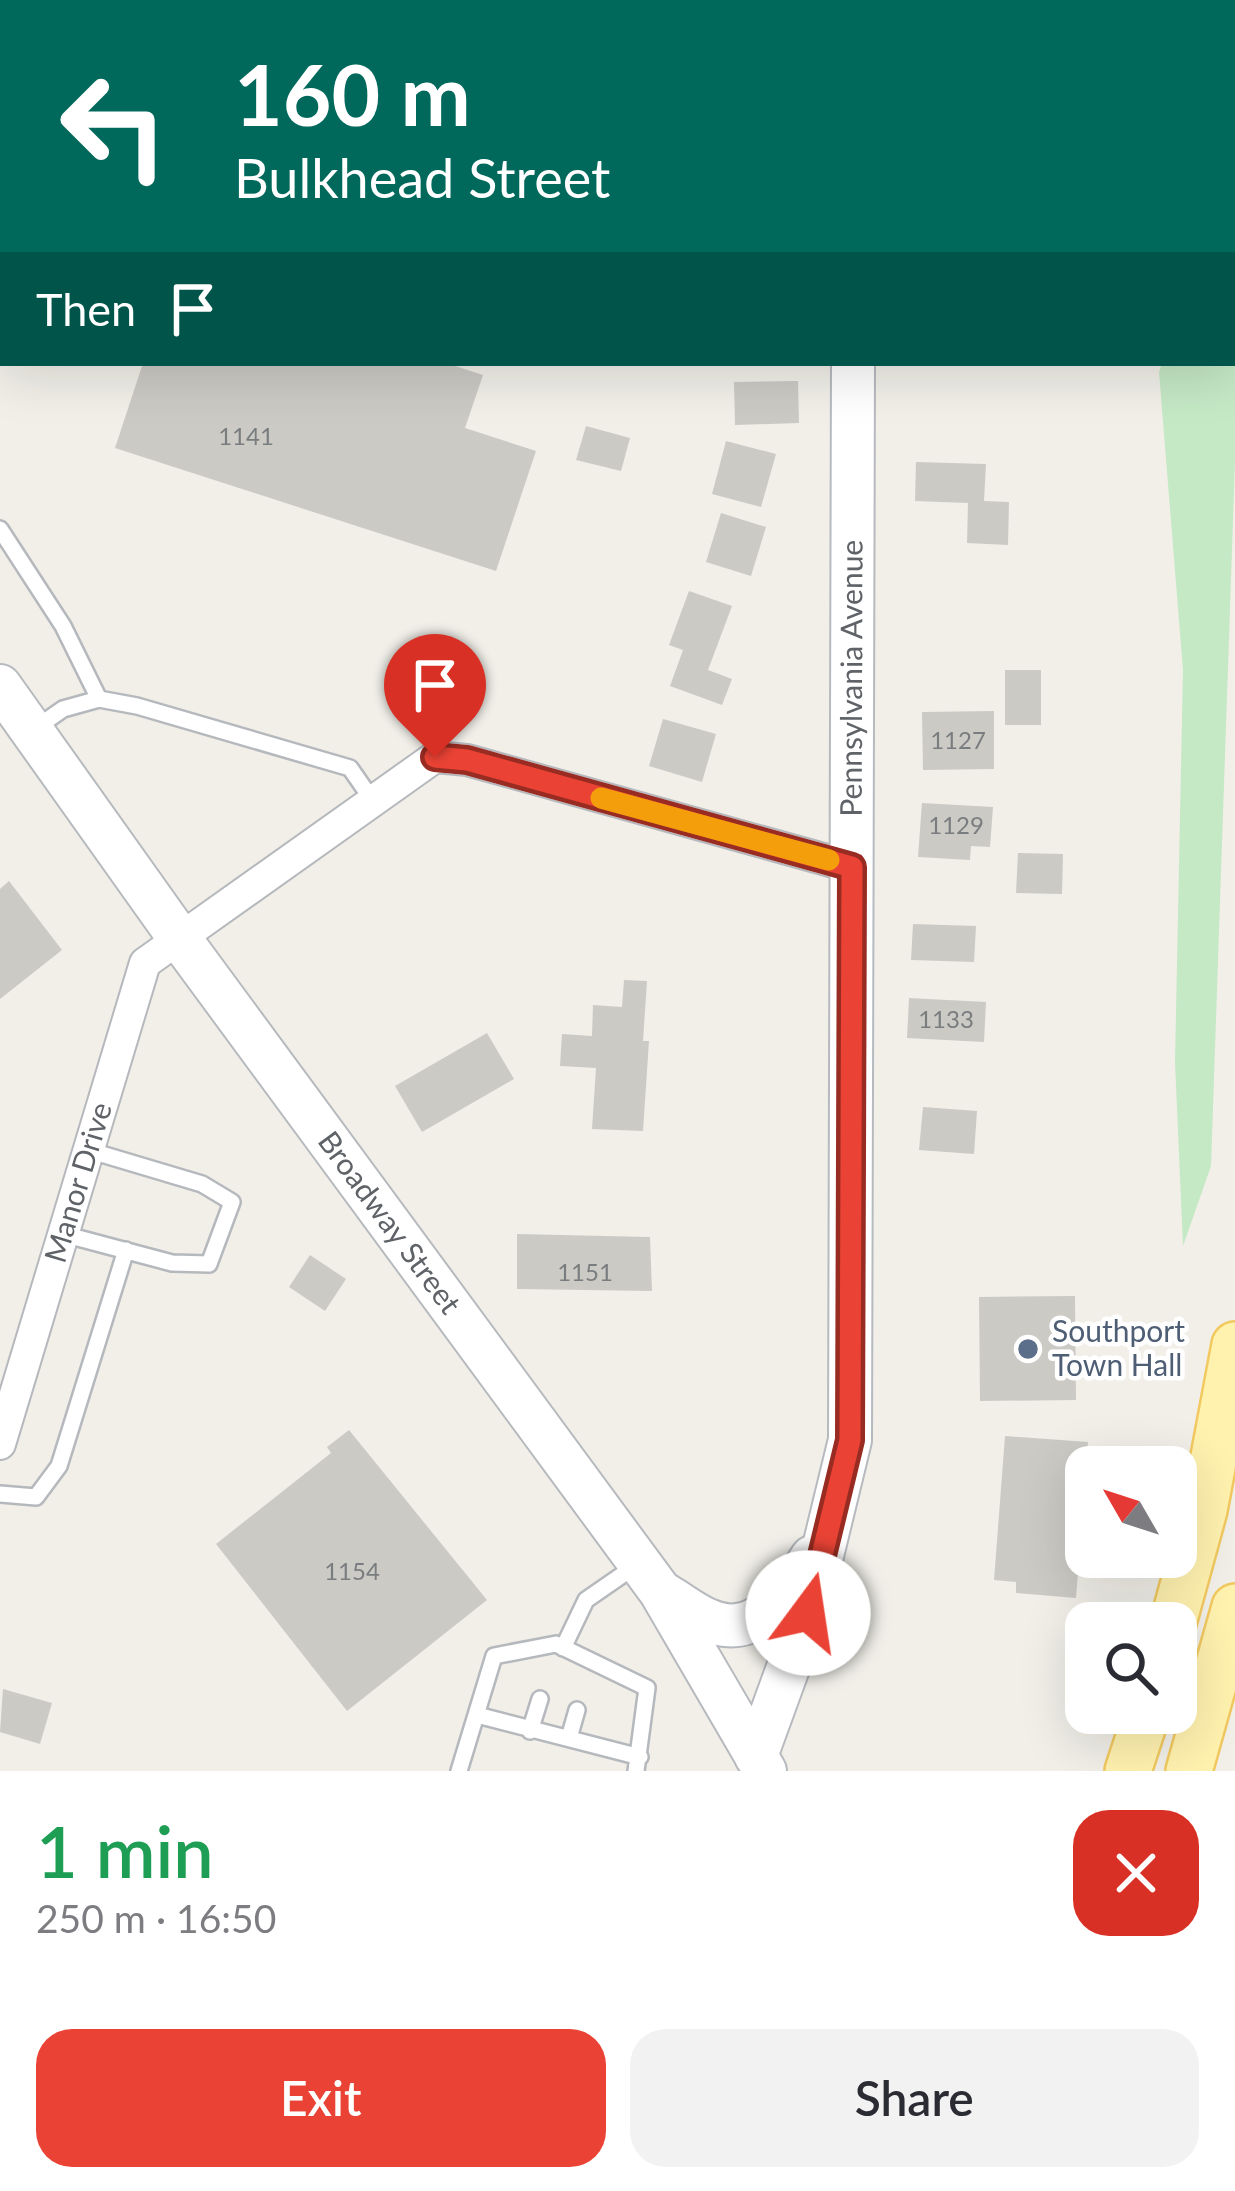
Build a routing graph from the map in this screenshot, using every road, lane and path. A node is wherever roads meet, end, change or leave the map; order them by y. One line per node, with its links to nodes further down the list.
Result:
1 (853, 366): 7 (street, Pennsylvania Avenue)
2 (0, 529): 4 (lane)
3 (0, 686): 5 (street, Broadway Street)
4 (99, 699): 5 (lane); 6 (lane)
5 (32, 730): 8 (street, Broadway Street)
6 (373, 801): 7 (street, Manor Drive); 8 (street, Manor Drive)
7 (852, 867): 15 (street, Pennsylvania Avenue)
8 (180, 939): 9 (street, Manor Drive); 16 (street, Broadway Street)
9 (88, 1150): 10 (street, Manor Drive); 11 (lane)
10 (63, 1234): 11 (lane); 13 (street, Manor Drive)
11 (125, 1250): 14 (lane)
12 (1235, 1345): 17 (main road)
13 (0, 1444)
14 (0, 1494)
15 (828, 1533): 16 (street); 28 (street, Pennsylvania Avenue)
16 (650, 1577): 19 (lane); 28 (street, Broadway Street)
17 (1179, 1602)
18 (1235, 1607): 31 (main road)
19 (559, 1646): 20 (lane); 23 (lane); 27 (lane)
20 (550, 1666)
21 (540, 1699): 24 (lane)
22 (577, 1710): 26 (lane)
23 (477, 1715): 24 (lane); 29 (lane)
24 (530, 1731): 26 (lane)
25 (1140, 1734): 30 (main road)
26 (569, 1738): 27 (lane)
27 (638, 1764)
28 (756, 1766)
29 (459, 1771)
30 (1128, 1771)
31 (1189, 1771)

